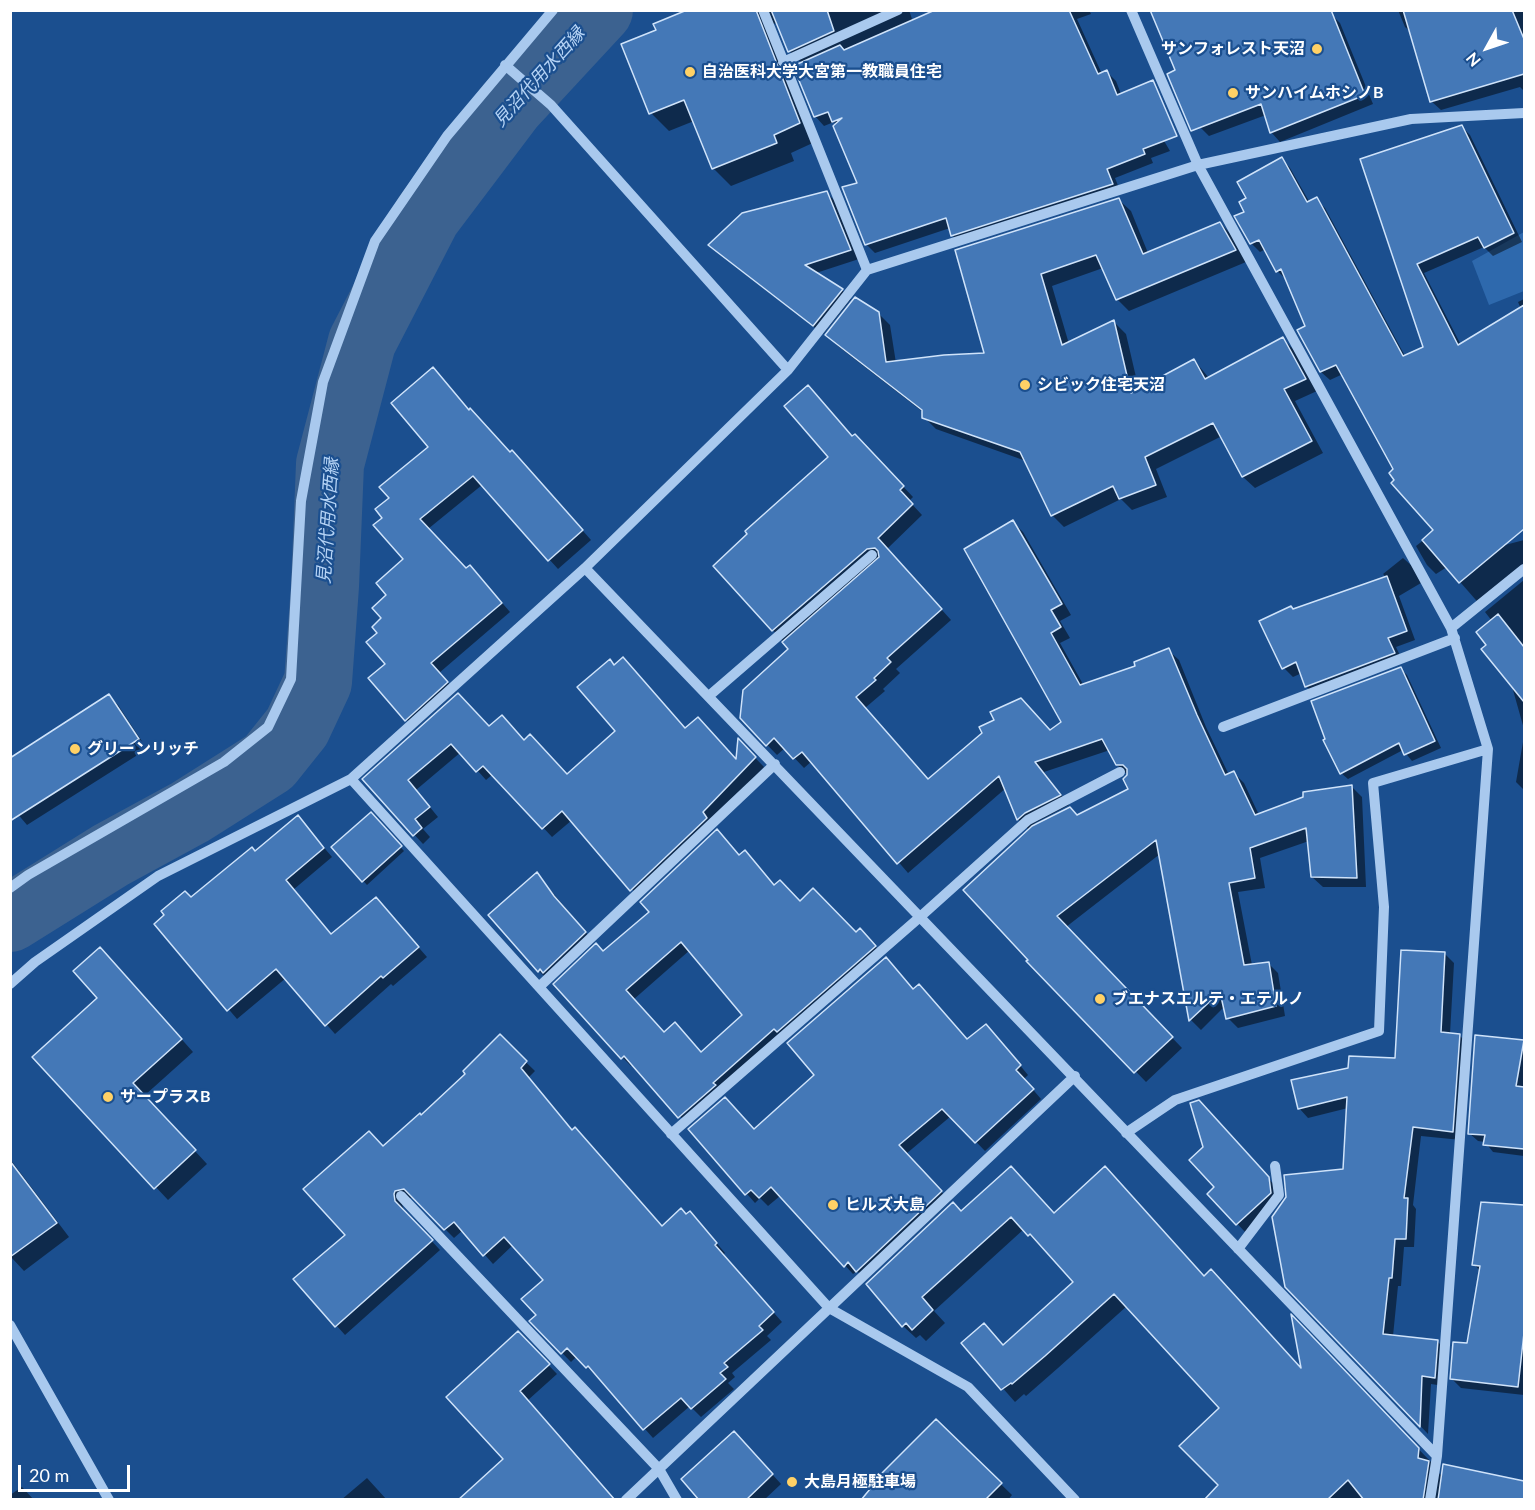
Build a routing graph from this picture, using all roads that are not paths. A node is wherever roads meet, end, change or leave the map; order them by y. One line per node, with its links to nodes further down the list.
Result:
1 (553, 10): 6 (street)
2 (763, 10): 5 (street)
3 (898, 10): 5 (street)
4 (1131, 10): 8 (street)
5 (783, 62): 9 (street)
6 (505, 65): 10 (street); 21 (street)
7 (1524, 113): 8 (street)
8 (1198, 165): 9 (street); 14 (street)
9 (867, 270): 10 (street)
10 (788, 370): 12 (street)
11 (872, 555): 15 (street)
12 (585, 568): 15 (street); 20 (street)
13 (1524, 569): 14 (street)
14 (1453, 633): 16 (street); 17 (street)
15 (710, 696): 18 (street)
16 (1222, 727)
17 (1488, 749): 26 (street); 33 (street)
18 (775, 764): 22 (street); 24 (street)
19 (1120, 772): 22 (street)
20 (351, 778): 23 (street); 24 (street)
21 (10, 888)
22 (920, 917): 25 (street); 27 (street)
23 (10, 984)
24 (539, 987): 27 (street)
25 (1074, 1076): 26 (street); 31 (street)
26 (1126, 1133): 30 (street)
27 (671, 1134): 31 (street)
28 (1275, 1166): 30 (street)
29 (401, 1196): 34 (street)
30 (1238, 1249): 33 (street)
31 (829, 1308): 34 (street); 38 (street)
32 (10, 1325): 35 (street)
33 (1437, 1456): 39 (street)
34 (659, 1468): 36 (street); 37 (street)
35 (109, 1500)
36 (626, 1500)
37 (677, 1500)
38 (1075, 1500)
39 (1430, 1500)

